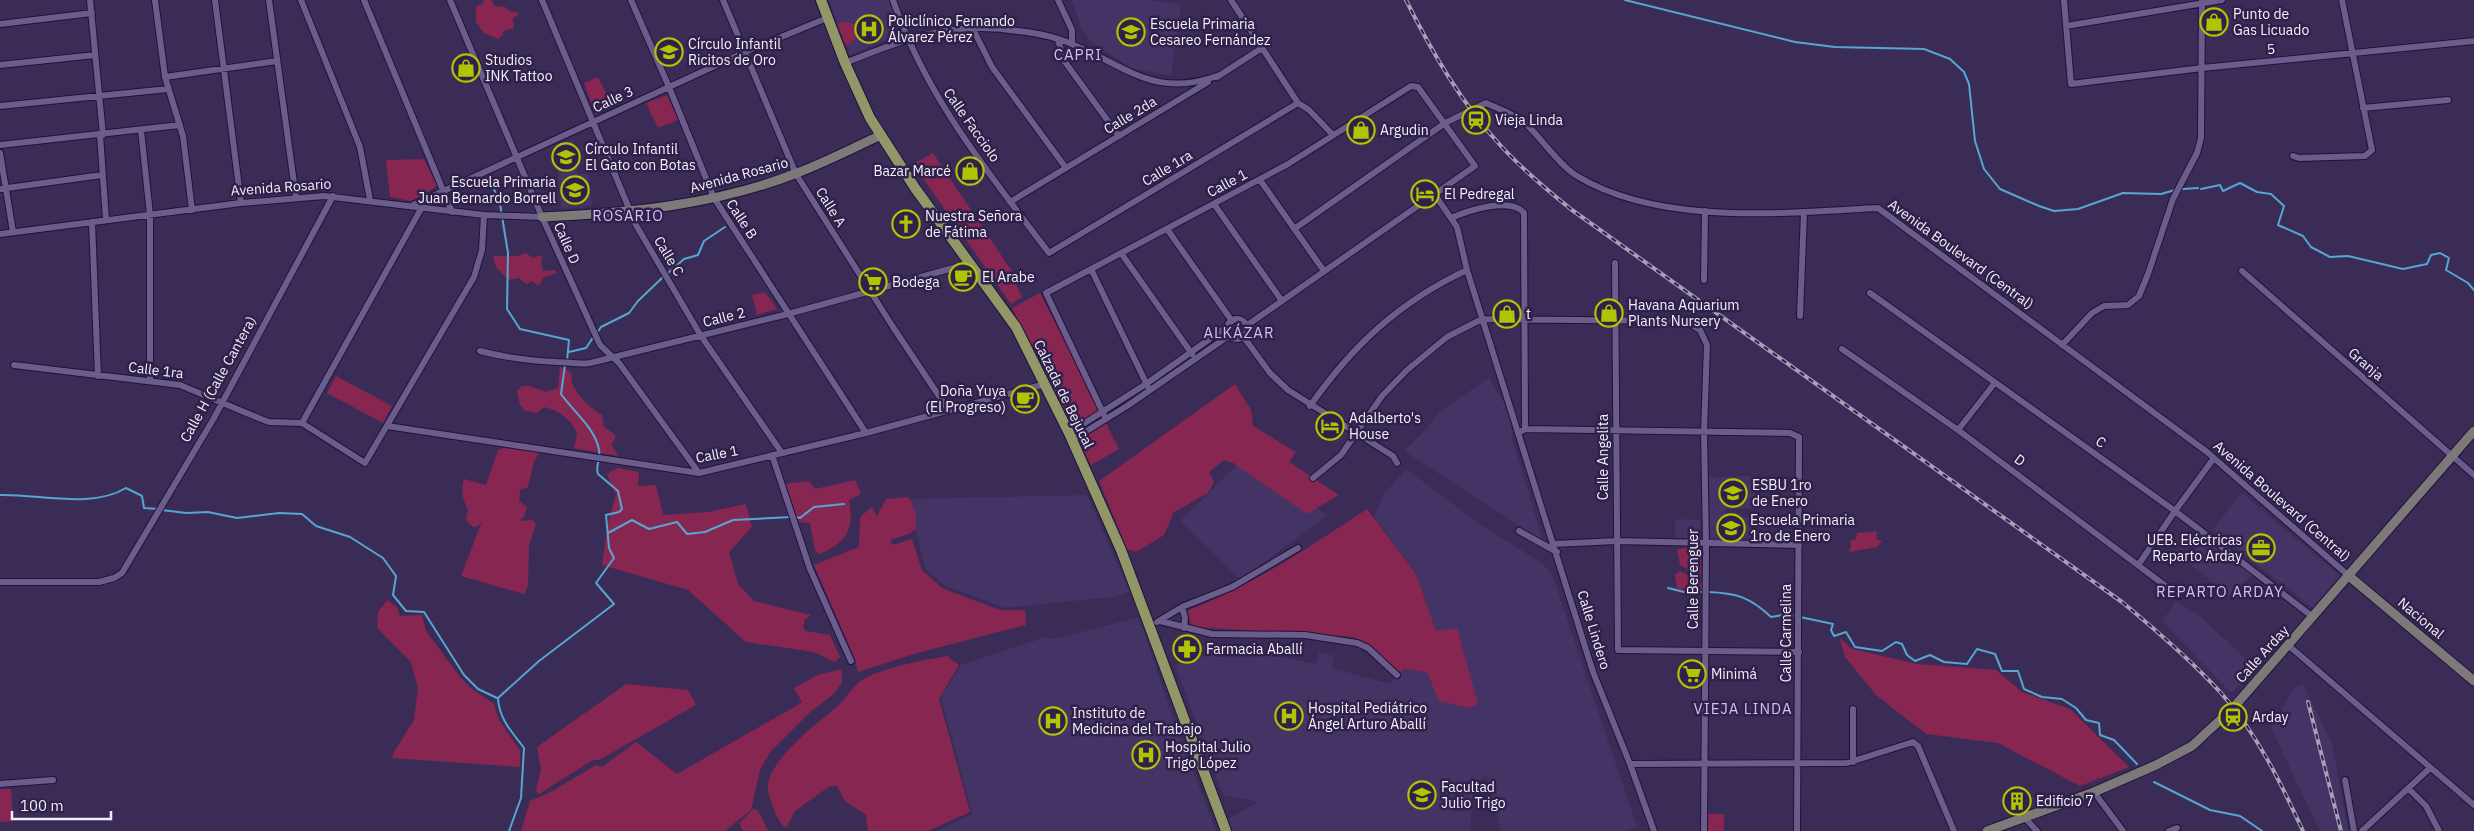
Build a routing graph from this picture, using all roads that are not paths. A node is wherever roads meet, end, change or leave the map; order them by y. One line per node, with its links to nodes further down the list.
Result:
1 (90, 0): 19 (street)
2 (155, 0): 38 (street)
3 (215, 0): 36 (street)
4 (269, 0): 32 (street)
5 (301, 0): 68 (street)
6 (364, 0): 63 (street)
7 (450, 0): 57 (street, Calle D)
8 (542, 0): 46 (street, Calle C)
9 (631, 0): 39 (street, Calle B)
10 (723, 0): 29 (street, Calle A)
11 (821, 0): 20 (main road, Calzada de Bejucal)
12 (893, 0): 24 (street, Calle Facciolo)
13 (1058, 0): 27 (street)
14 (1231, 0): 28 (street)
15 (2064, 0): 22 (street)
16 (2222, 0): 18 (street)
17 (2342, 0): 30 (street)
18 (2202, 1): 22 (street); 35 (street)
19 (92, 13): 21 (street); 31 (street)
20 (827, 18): 29 (street, Calle 3); 33 (main road, Calzada de Bejucal)
21 (0, 24)
22 (2066, 26): 35 (street, 5)
23 (972, 27): 24 (street); 25 (street); 58 (street)
24 (906, 38): 33 (street); 69 (street, Calle Facciolo)
25 (1058, 40): 27 (street); 53 (street)
26 (2474, 41): 30 (street, 5)
27 (1072, 44): 37 (street)
28 (1262, 48): 37 (street, Calle 2da); 43 (street)
29 (745, 52): 39 (street, Calle 3); 59 (street, Calle A)
30 (2353, 53): 35 (street, 5); 45 (street)
31 (95, 55): 34 (street); 41 (street)
32 (278, 62): 36 (street); 66 (street)
33 (845, 63): 51 (main road, Calzada de Bejucal)
34 (0, 65)
35 (2202, 68): 111 (street)
36 (224, 69): 38 (street); 70 (street)
37 (1220, 75): 53 (street, Calle 2da)
38 (166, 77): 40 (street)
39 (670, 87): 46 (street, Calle 3); 67 (street, Calle B)
40 (168, 89): 41 (street); 48 (street)
41 (99, 98): 44 (street); 50 (street)
42 (2448, 100): 45 (street)
43 (1298, 104): 52 (street); 89 (street, Calle 1ra)
44 (0, 106)
45 (2364, 108): 56 (street)
46 (594, 122): 57 (street, Calle 3); 77 (street, Calle C)
47 (1445, 123): 52 (street, Calle 1); 64 (street); 75 (street, Avenida Boulevard (Central)); 86 (street)
48 (180, 125): 49 (street); 74 (street)
49 (141, 130): 50 (street); 79 (street)
50 (101, 135): 54 (street); 60 (street)
51 (881, 135): 59 (street, Avenida Rosario); 91 (main road, Calzada de Bejucal)
52 (1333, 135): 61 (street, Calle 1)
53 (1119, 136): 58 (street, Calle 2da)
54 (0, 146)
55 (0, 153): 62 (street)
56 (2293, 156)
57 (516, 158): 63 (street, Calle 3); 81 (street, Calle D)
58 (1066, 168): 69 (street, Calle 2da)
59 (796, 174): 67 (street, Avenida Rosario); 98 (street, Calle A)
60 (102, 175): 62 (street); 83 (street)
61 (1260, 180): 71 (street, Calle 1); 86 (street)
62 (3, 188): 87 (street)
63 (444, 190): 72 (street, Calle 3); 76 (street)
64 (1435, 195): 82 (street, Calle Lindero); 95 (street)
65 (333, 196): 66 (street, Avenida Rosario); 68 (street, Avenida Rosario); 123 (street, Calle H (Calle Cantera))
66 (296, 198): 70 (street, Avenida Rosario)
67 (714, 198): 77 (street, Avenida Rosario); 101 (street, Calle B)
68 (370, 200): 72 (street, Avenida Rosario)
69 (1010, 202): 89 (street, Calle Facciolo)
70 (242, 204): 74 (street, Avenida Rosario)
71 (1214, 204): 85 (street, Calle 1); 100 (street)
72 (411, 206): 73 (street, Avenida Rosario)
73 (422, 207): 76 (street, Avenida Rosario); 128 (street)
74 (192, 210): 79 (street, Avenida Rosario)
75 (1705, 211): 78 (street, Avenida Boulevard (Central)); 97 (street)
76 (452, 212): 80 (street, Avenida Rosario)
77 (630, 212): 81 (street, Avenida Rosario); 109 (street, Calle C)
78 (1804, 212): 102 (street); 111 (street, Avenida Boulevard (Central))
79 (150, 215): 83 (street, Avenida Rosario); 119 (street)
80 (484, 215): 81 (street, Avenida Rosario); 129 (street)
81 (542, 218): 115 (street, Calle D)
82 (1451, 218): 94 (street, Calle Lindero); 104 (street)
83 (106, 220): 84 (street, Avenida Rosario)
84 (92, 222): 87 (street, Avenida Rosario); 118 (street)
85 (1167, 229): 90 (street, Calle 1); 106 (street)
86 (1294, 229): 95 (street)
87 (13, 232): 88 (street, Avenida Rosario)
88 (0, 234)
89 (1049, 253)
90 (1122, 253): 93 (street, Calle 1); 114 (street)
91 (971, 263): 98 (street, Calle 2); 120 (main road, Calzada de Bejucal)
92 (1615, 263): 105 (street, Calle Angelita)
93 (1091, 269): 122 (street); 126 (street, Calle 1)
94 (1467, 270): 103 (street, Calle Lindero); 124 (street)
95 (1324, 271): 100 (street)
96 (2242, 271): 141 (street, Granja)
97 (1704, 280)
98 (871, 291): 101 (street, Calle 2); 125 (street, Calle A)
99 (1870, 293): 121 (street, C)
100 (1282, 302): 107 (street)
101 (788, 314): 109 (street, Calle 2); 136 (street, Calle B)
102 (1800, 316)
103 (1482, 319): 104 (street); 134 (street, Calle Lindero); 137 (street)
104 (1525, 319): 105 (street); 130 (street)
105 (1615, 319): 131 (street, Calle Angelita); 135 (street, Calle Berenguer)
106 (1230, 323): 107 (street); 108 (street); 114 (street)
107 (1246, 326): 110 (street)
108 (1230, 335): 110 (street); 116 (street)
109 (701, 336): 115 (street, Calle 2); 139 (street, Calle C)
110 (1243, 336): 124 (street)
111 (2062, 345): 142 (street, Avenida Boulevard (Central))
112 (1842, 349): 132 (street, D)
113 (480, 351): 115 (street, Calle 2)
114 (1190, 352): 116 (street); 122 (street)
115 (614, 358): 144 (street, Calle D)
116 (1195, 359): 122 (street)
117 (14, 366): 118 (street, Calle 1ra)
118 (98, 376): 119 (street, Calle 1ra)
119 (150, 381): 123 (street, Calle 1ra)
120 (1046, 384): 125 (street, Calle 1); 138 (main road, Calzada de Bejucal)
121 (1994, 384): 132 (street); 147 (street, C)
122 (1148, 387): 126 (street); 127 (street)
123 (222, 402): 128 (street, Calle 1ra); 157 (street, Calle H (Calle Cantera))
124 (1310, 406): 137 (street)
125 (949, 411): 136 (street, Calle 1)
126 (1103, 412): 127 (street); 138 (street)
127 (1106, 419): 138 (street)
128 (302, 423): 129 (street)
129 (387, 426): 144 (street, Calle 1)
130 (1525, 429): 131 (street); 134 (street)
131 (1616, 430): 135 (street); 149 (street, Calle Angelita)
132 (1958, 430): 155 (street, D)
133 (2474, 431): 141 (street, Calle Arday)
134 (1518, 432): 150 (street, Calle Lindero)
135 (1704, 432): 151 (street, Calle Berenguer); 152 (street, Calle Carmelina)
136 (866, 433): 139 (street, Calle 1)
137 (1356, 433): 143 (street); 146 (street)
138 (1070, 436): 162 (main road, Calzada de Bejucal)
139 (782, 453): 140 (street, Calle 1)
140 (772, 455): 144 (street, Calle 1); 167 (street)
141 (2453, 457): 145 (street, Granja); 156 (street, Calle Arday)
142 (2214, 458): 147 (street); 156 (street, Avenida Boulevard (Central))
143 (1397, 463)
144 (699, 473)
145 (2474, 475)
146 (1313, 478)
147 (2175, 511): 155 (street); 160 (street, C)
148 (1520, 531): 154 (street)
149 (1616, 541): 150 (street); 151 (street); 165 (street, Calle Angelita)
150 (1554, 544): 154 (street, Calle Lindero)
151 (1706, 544): 152 (street); 165 (street, Calle Berenguer)
152 (1799, 545): 166 (street, Calle Carmelina)
153 (1298, 548): 159 (street)
154 (1557, 552): 173 (street, Calle Lindero)
155 (2139, 564): 158 (street, D)
156 (2349, 576): 160 (street, Calle Arday); 169 (street, Nacional)
157 (0, 582)
158 (2179, 596)
159 (1182, 607): 161 (street); 163 (street)
160 (2313, 617): 164 (street, Calle Arday)
161 (1160, 621): 162 (street); 163 (street)
162 (1148, 625): 184 (main road, Calzada de Bejucal)
163 (1184, 628): 168 (street)
164 (2288, 645): 175 (street); 180 (street, Calle Arday)
165 (1706, 652): 166 (street); 172 (street, Calle Berenguer)
166 (1798, 652): 174 (street, Calle Carmelina)
167 (851, 661)
168 (1397, 675)
169 (2474, 681)
170 (1853, 709): 171 (street)
171 (1852, 762): 174 (street); 188 (street)
172 (1705, 763): 173 (street); 174 (street); 186 (street, Calle Berenguer)
173 (1630, 764): 185 (street, Calle Lindero)
174 (1798, 764): 187 (street, Calle Carmelina)
175 (2430, 768): 179 (street); 181 (street)
176 (53, 780): 178 (street)
177 (2345, 780): 193 (street)
178 (0, 784)
179 (2408, 789): 194 (street); 195 (street)
180 (2094, 792): 182 (street, Calle Arday); 191 (street)
181 (2474, 805)
182 (2024, 817): 189 (street, Calle Arday); 190 (street)
183 (2177, 828): 192 (street)
184 (1226, 831)
185 (1654, 831)
186 (1704, 831)
187 (1798, 831)
188 (1954, 831)
189 (1986, 831)
190 (2037, 831)
191 (2123, 831)
192 (2170, 831)
193 (2354, 831)
194 (2362, 831)
195 (2439, 831)

